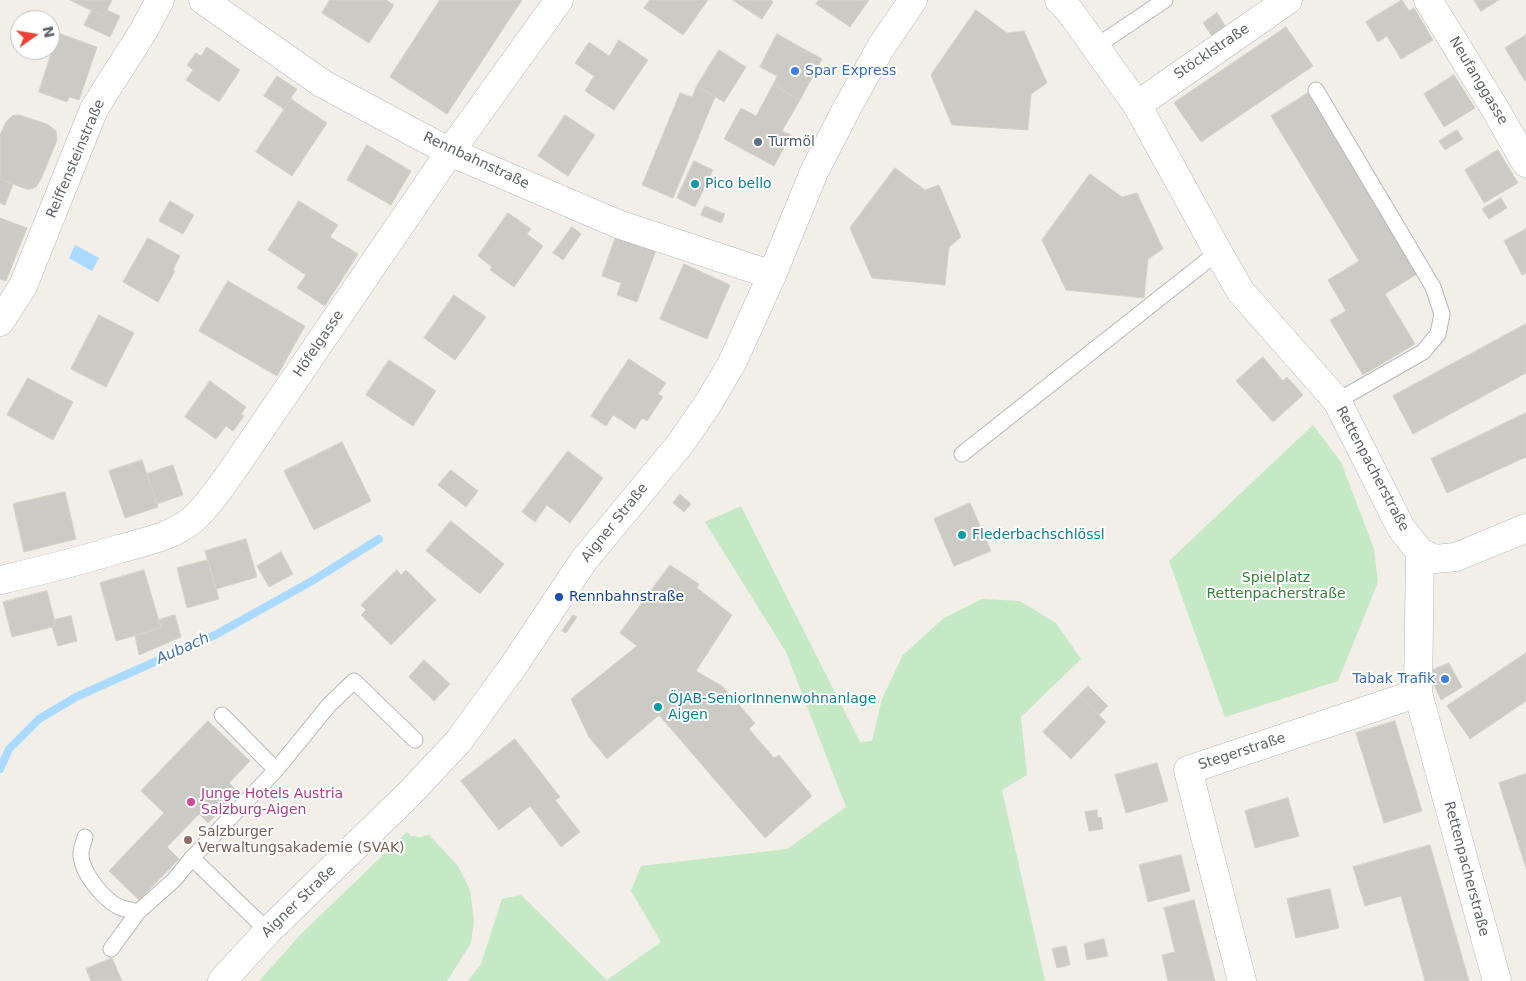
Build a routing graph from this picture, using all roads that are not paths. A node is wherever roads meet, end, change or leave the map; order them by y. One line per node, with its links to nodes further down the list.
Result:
1 (160, 0): 16 (street, Reiffensteinstraße)
2 (203, 0): 12 (street, Rennbahnstraße)
3 (559, 0): 12 (street, Höfelgasse)
4 (912, 0): 15 (street, Aigner Straße)
5 (1059, 0): 9 (street, Rettenpacherstraße)
6 (1165, 0): 9 (lane)
7 (1288, 0): 11 (street, Stöcklstraße)
8 (1428, 0): 13 (street, Neufanggasse)
9 (1095, 47): 11 (street, Rettenpacherstraße)
10 (1316, 90): 17 (lane)
11 (1137, 105): 14 (street, Rettenpacherstraße)
12 (450, 152): 15 (street, Rennbahnstraße); 21 (street, Höfelgasse)
13 (1526, 163)
14 (1218, 252): 17 (street, Rettenpacherstraße); 18 (lane)
15 (772, 275): 29 (street, Aigner Straße)
16 (0, 322)
17 (1337, 401): 20 (street, Rettenpacherstraße)
18 (962, 454)
19 (1526, 528): 20 (street)
20 (1420, 552): 22 (street, Rettenpacherstraße)
21 (0, 580)
22 (1418, 694): 32 (street, Stegerstraße); 33 (street, Rettenpacherstraße)
23 (222, 715): 25 (lane)
24 (414, 740): 25 (lane)
25 (276, 770): 27 (lane)
26 (85, 837): 28 (lane)
27 (192, 858): 28 (lane); 29 (lane)
28 (138, 912): 30 (lane)
29 (268, 931): 31 (street, Aigner Straße)
30 (111, 949)
31 (222, 981)
32 (1242, 981)
33 (1497, 981)

